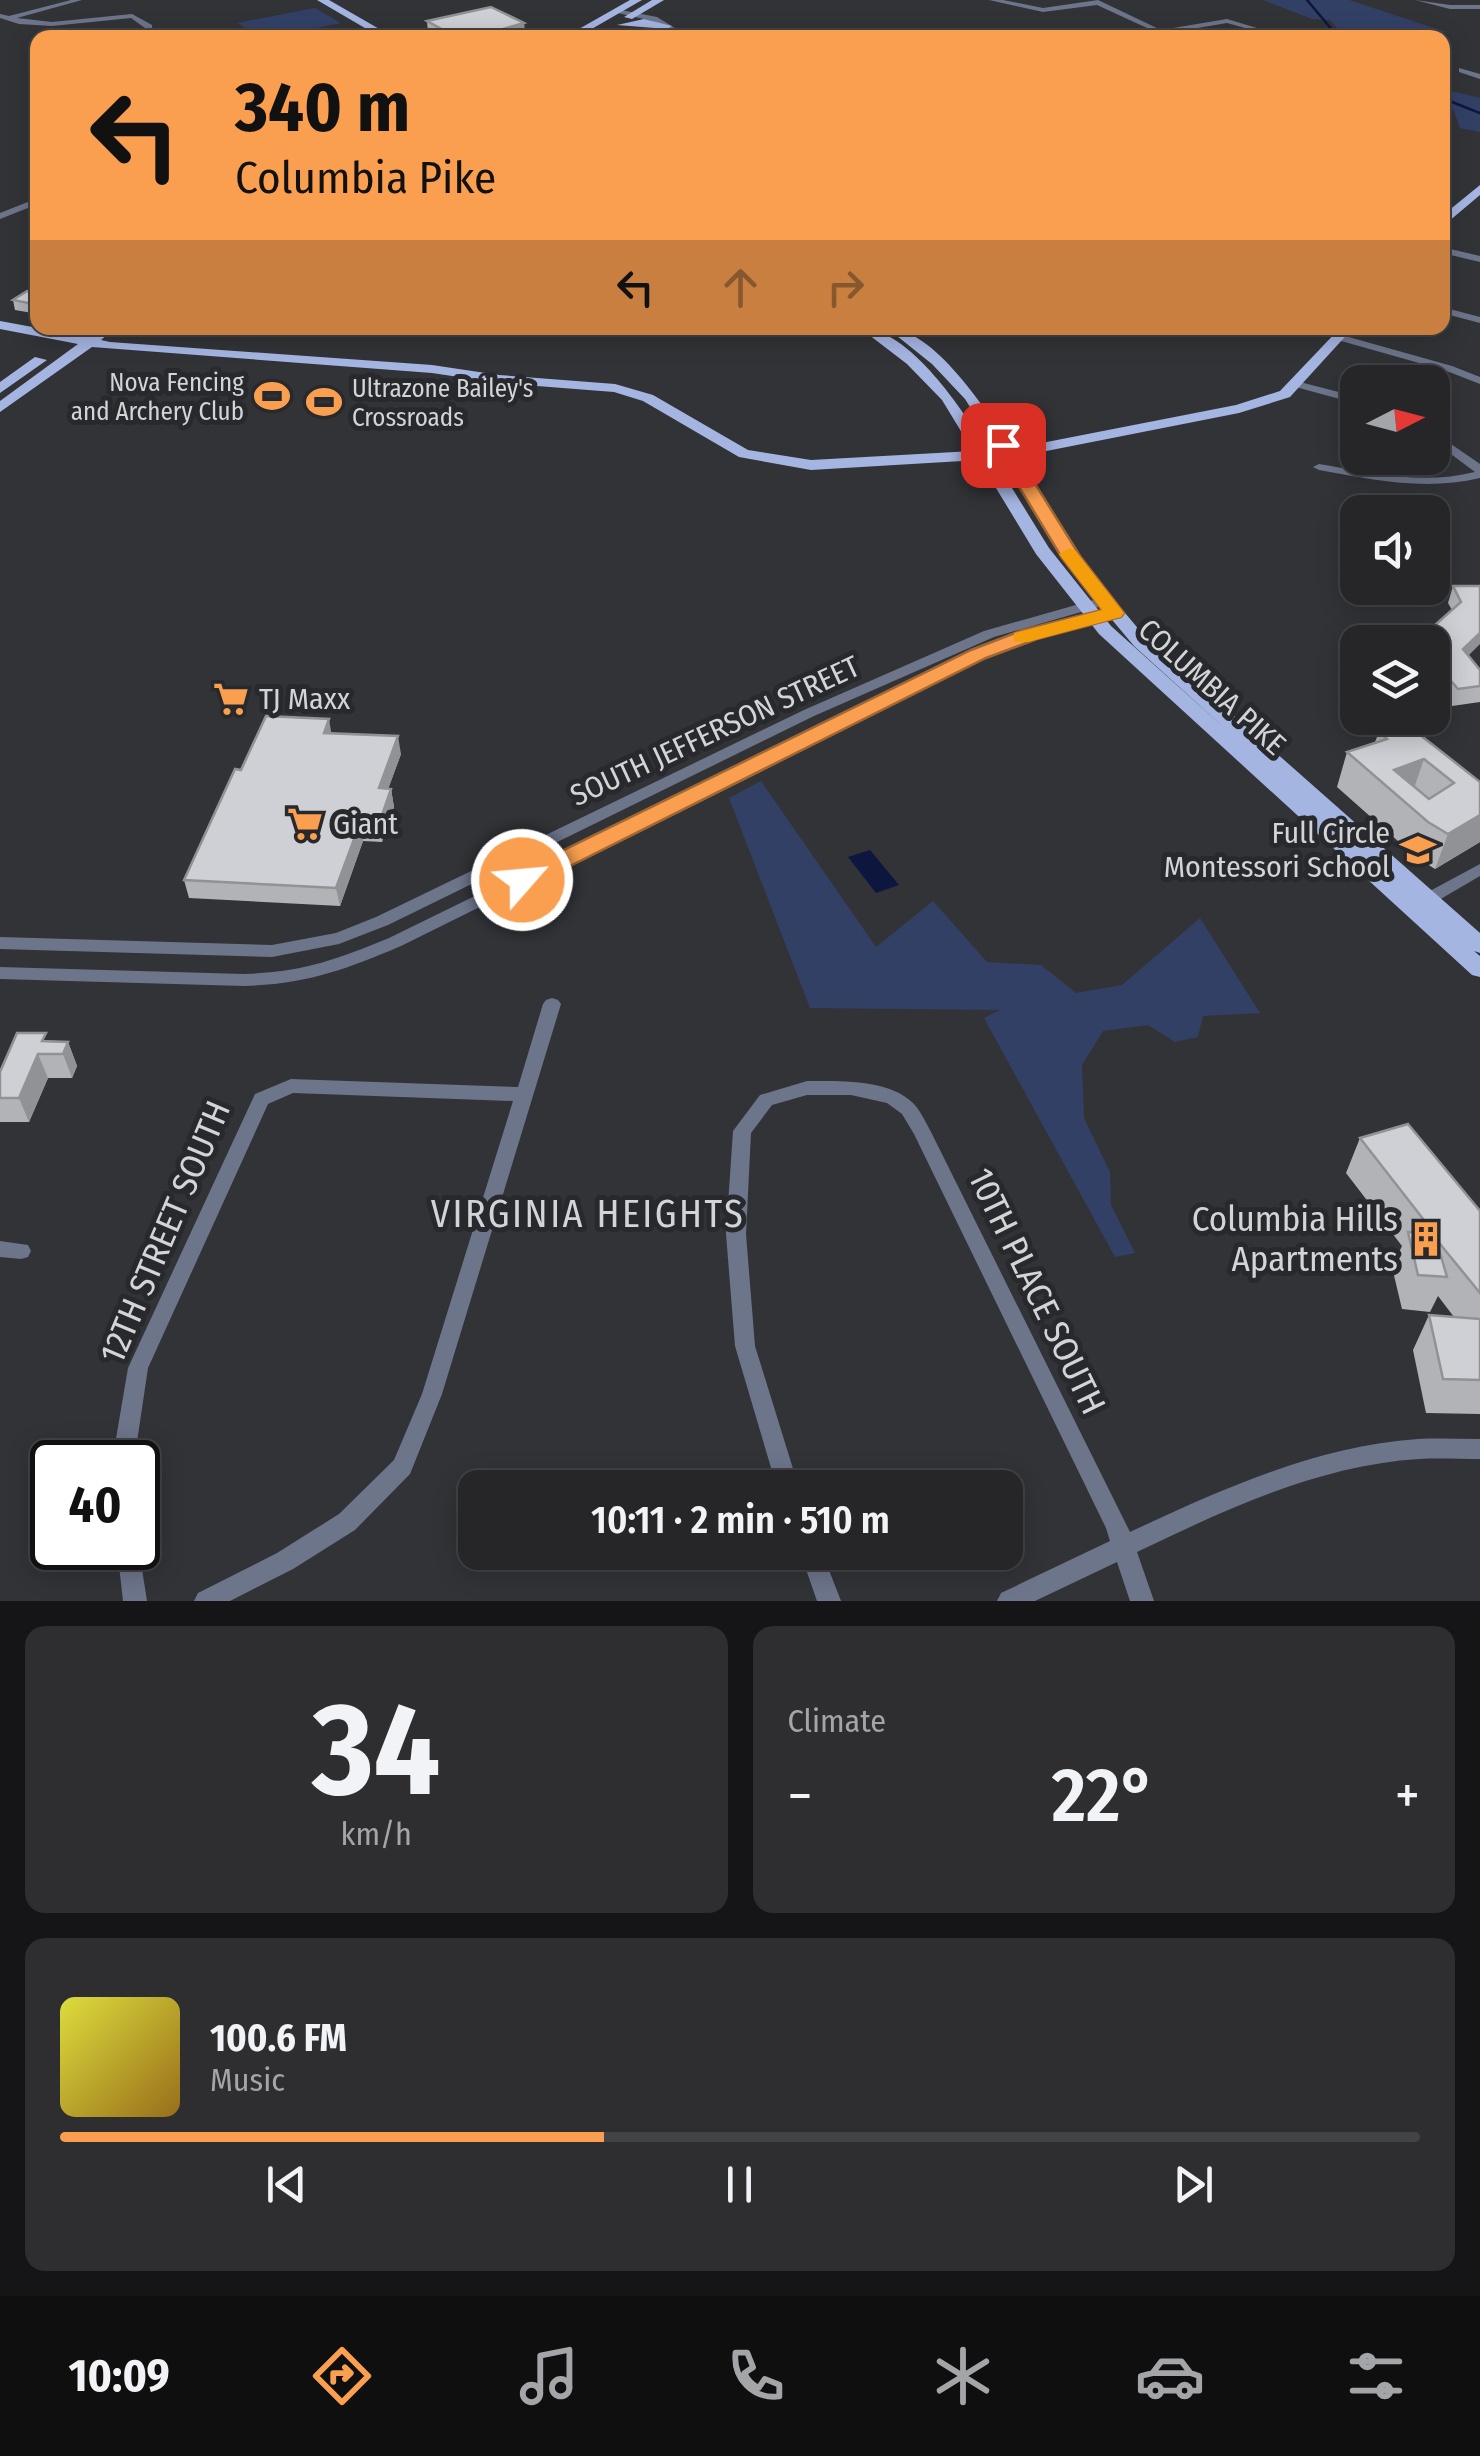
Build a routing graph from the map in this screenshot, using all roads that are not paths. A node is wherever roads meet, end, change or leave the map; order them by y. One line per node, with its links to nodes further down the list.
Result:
1 (79, 0): 12 (street)
2 (306, 0): 15 (main road)
3 (322, 0): 16 (main road)
4 (637, 0): 10 (main road)
5 (658, 0): 11 (main road); 13 (main road)
6 (992, 0): 8 (street)
7 (1418, 0): 9 (street)
8 (1095, 2): 22 (street)
9 (1480, 7)
10 (616, 12): 11 (street); 17 (main road); 18 (main road)
11 (634, 14): 13 (street); 19 (main road)
12 (4, 17): 14 (street)
13 (667, 26): 20 (main road); 21 (street)
14 (150, 30)
15 (358, 30)
16 (376, 30)
17 (594, 30)
18 (597, 30)
19 (599, 30)
20 (603, 30)
21 (674, 30)
22 (1156, 30)
23 (1165, 30): 24 (street)
24 (1259, 30)
25 (1462, 70): 26 (street)
26 (1480, 77)
27 (1480, 190): 30 (main road)
28 (30, 204): 31 (street)
29 (1480, 204): 30 (street)
30 (1454, 206)
31 (0, 216)
32 (1450, 252): 33 (street)
33 (1480, 260)
34 (1450, 312): 35 (street)
35 (1480, 320)
36 (0, 326): 37 (main road)
37 (30, 332)
38 (45, 335): 44 (main road)
39 (87, 335): 44 (main road); 49 (main road); 54 (main road)
40 (880, 335): 54 (main road, COLUMBIA PIKE)
41 (901, 335): 50 (main road, COLUMBIA PIKE)
42 (1340, 335): 46 (main road)
43 (1352, 335): 45 (street)
44 (70, 340): 47 (main road)
45 (1480, 381)
46 (1296, 384): 48 (street); 51 (main road)
47 (0, 389)
48 (1340, 396)
49 (0, 408)
50 (992, 428): 51 (main road); 53 (main road, COLUMBIA PIKE)
51 (1065, 444): 53 (main road)
52 (1450, 448): 56 (street)
53 (1008, 454): 54 (main road); 57 (main road, COLUMBIA PIKE)
54 (986, 456): 57 (main road, COLUMBIA PIKE)
55 (1319, 467): 56 (street)
56 (1480, 472)
57 (1099, 610): 59 (main road, COLUMBIA PIKE); 60 (street, SOUTH JEFFERSON STREET); 63 (street, SOUTH JEFFERSON STREET)
58 (1480, 869): 59 (street)
59 (1421, 903): 61 (main road, COLUMBIA PIKE); 62 (main road, COLUMBIA PIKE)
60 (0, 943)
61 (1480, 945)
62 (1480, 969)
63 (0, 972)
64 (552, 1004): 65 (street)
65 (524, 1094): 68 (street, 12TH STREET SOUTH); 75 (street)
66 (0, 1249): 67 (street)
67 (21, 1251)
68 (126, 1440)
69 (1480, 1449): 71 (street)
70 (783, 1470): 71 (street, 10TH PLACE SOUTH)
71 (1124, 1548): 77 (street); 78 (street, 10TH PLACE SOUTH)
72 (131, 1570): 74 (street)
73 (818, 1570): 76 (street)
74 (135, 1601)
75 (206, 1601)
76 (829, 1601)
77 (1009, 1601)
78 (1142, 1601)

